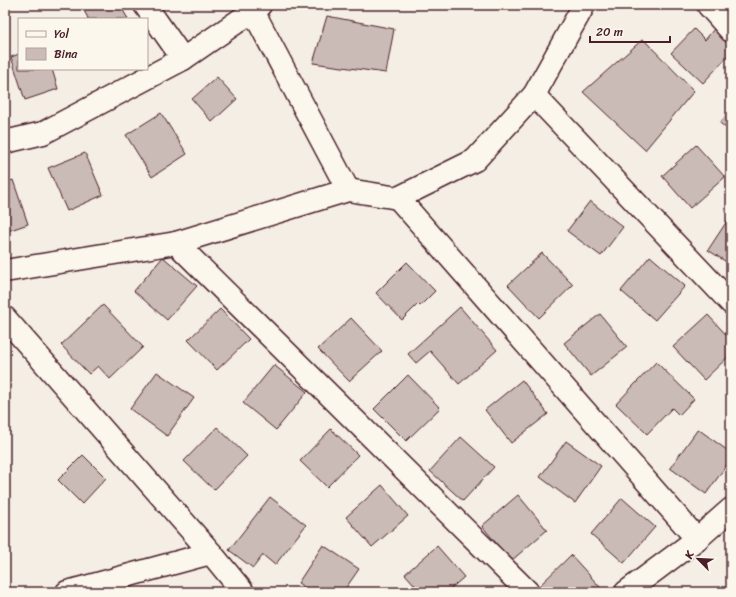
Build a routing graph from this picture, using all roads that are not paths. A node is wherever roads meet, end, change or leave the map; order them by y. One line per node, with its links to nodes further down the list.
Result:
1 (145, 5): 6 (street)
2 (584, 5): 7 (street)
3 (708, 5): 5 (street)
4 (256, 8): 6 (street); 9 (street)
5 (731, 31)
6 (183, 59): 8 (street)
7 (534, 95): 10 (street); 13 (street)
8 (5, 142)
9 (348, 190): 10 (street); 11 (street)
10 (398, 198): 16 (street)
11 (176, 243): 12 (street); 20 (street)
12 (5, 271)
13 (731, 303)
14 (5, 318): 17 (street)
15 (731, 509): 16 (street)
16 (697, 539): 21 (street)
17 (211, 553): 18 (street); 19 (street)
18 (67, 592)
19 (243, 592)
20 (528, 592)
21 (626, 592)

